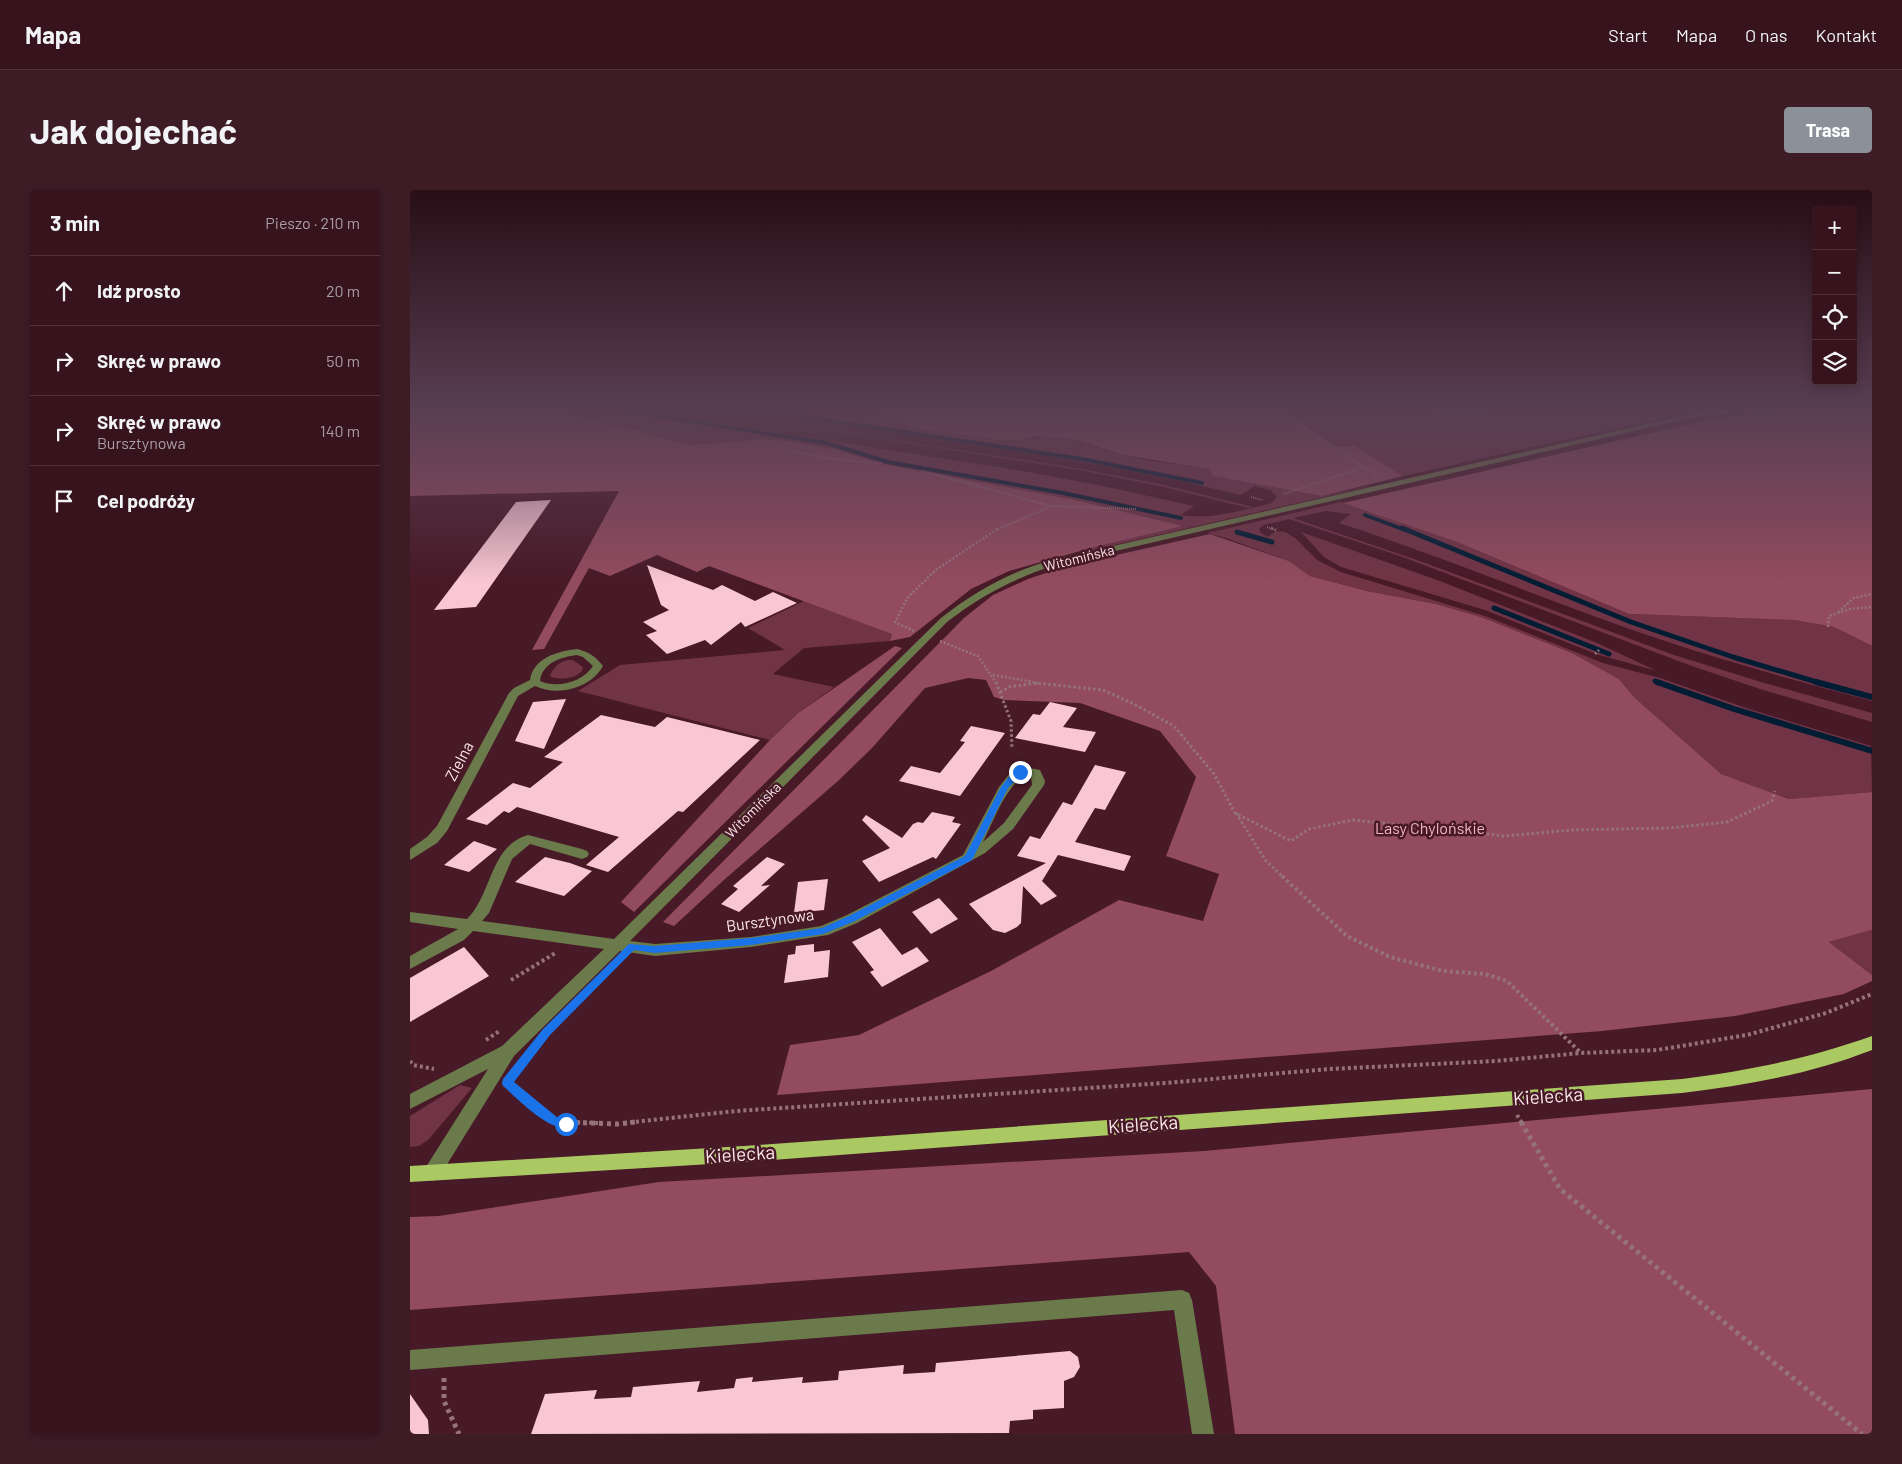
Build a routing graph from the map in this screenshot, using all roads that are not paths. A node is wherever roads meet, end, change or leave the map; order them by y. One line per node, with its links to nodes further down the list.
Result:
1 (1473, 466): 8 (street, Witomińska)
2 (535, 682): 2 (street, Zielna); 4 (street, Zielna)
3 (582, 854): 7 (street)
4 (410, 855)
5 (968, 858): 5 (street, Bursztynowa); 8 (street, Bursztynowa)
6 (410, 916): 7 (street)
7 (470, 926): 8 (street); 9 (street)
8 (618, 944): 11 (street, Witomińska)
9 (410, 963)
10 (1872, 1044): 13 (main road, Kielecka)
11 (508, 1051): 12 (street, Witomińska); 13 (street, Witomińska)
12 (410, 1102)
13 (432, 1173): 14 (main road, Kielecka)
14 (410, 1174)
15 (410, 1360): 16 (street)
16 (1204, 1434)

